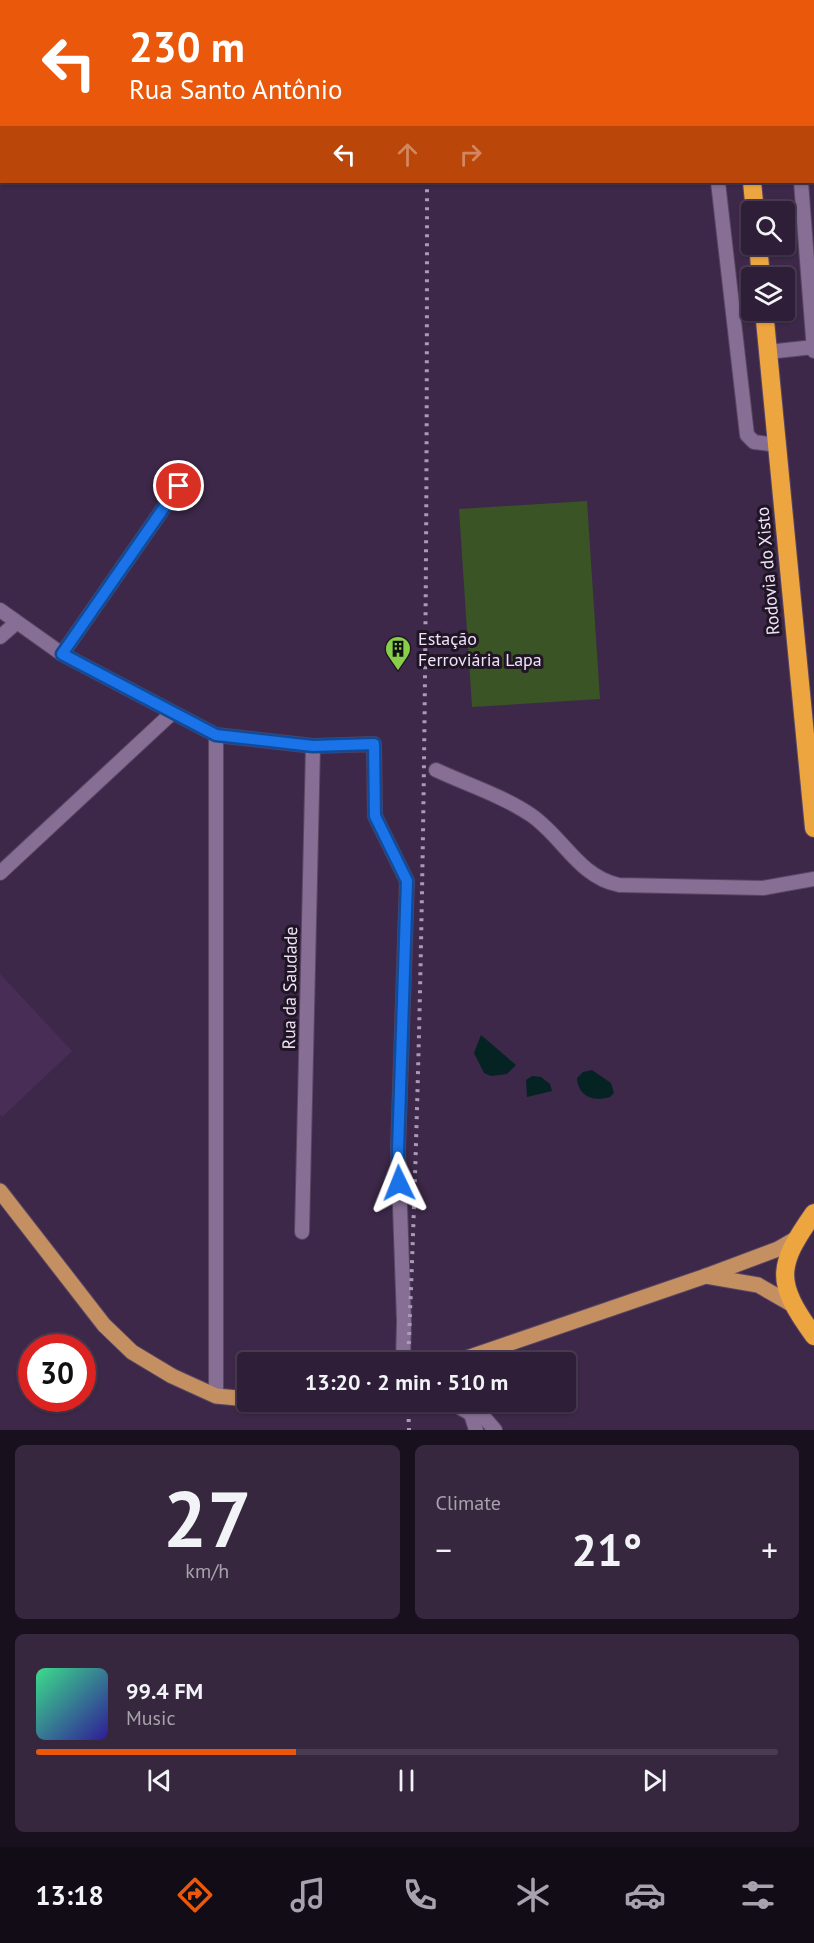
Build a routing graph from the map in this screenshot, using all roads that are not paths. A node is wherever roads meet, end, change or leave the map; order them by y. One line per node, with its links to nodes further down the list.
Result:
1 (717, 183): 10 (street)
2 (752, 183): 4 (highway)
3 (801, 183): 5 (street)
4 (754, 201)
5 (808, 201): 7 (street)
6 (765, 321): 9 (highway, Rodovia do Xisto)
7 (814, 347): 8 (street); 9 (street)
8 (814, 351)
9 (768, 352): 10 (highway, Rodovia do Xisto)
10 (777, 445): 20 (highway, Rodovia do Xisto)
11 (179, 486): 15 (street)
12 (0, 610): 13 (street)
13 (16, 623): 14 (street); 15 (street)
14 (0, 637)
15 (62, 654): 16 (street)
16 (172, 713): 17 (street); 21 (street)
17 (216, 735): 18 (street); 32 (street)
18 (313, 746): 25 (street, Rua da Saudade); 30 (street)
19 (436, 770): 22 (street)
20 (814, 828)
21 (0, 873)
22 (814, 879)
23 (0, 1191): 32 (main road)
24 (814, 1213): 26 (highway)
25 (302, 1232)
26 (806, 1235): 27 (main road); 28 (highway)
27 (706, 1276): 28 (main road); 31 (main road)
28 (792, 1304): 29 (highway)
29 (814, 1336)
30 (403, 1352)
31 (484, 1352)
32 (216, 1396): 33 (main road)
33 (237, 1398)
34 (468, 1412): 35 (street)
35 (471, 1414): 36 (street); 37 (street)
36 (476, 1430)
37 (495, 1430)

